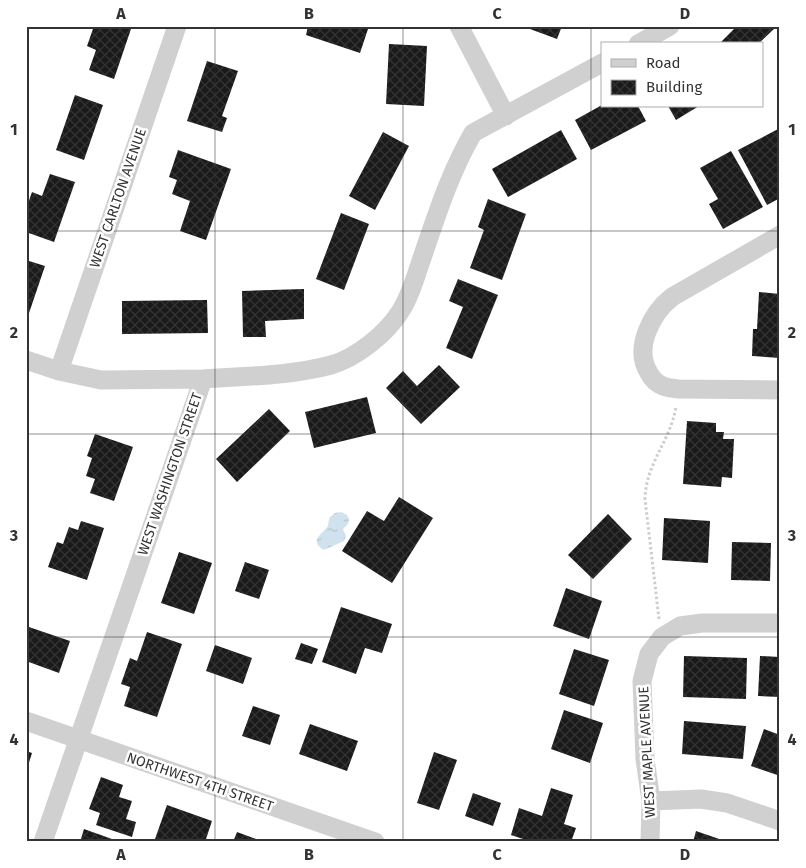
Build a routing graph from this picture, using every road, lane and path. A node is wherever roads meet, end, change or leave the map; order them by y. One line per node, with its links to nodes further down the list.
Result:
1 (177, 26): 9 (street, WEST CARLTON AVENUE)
2 (459, 26): 6 (street)
3 (670, 26): 4 (street)
4 (642, 42)
5 (601, 64): 6 (street, WEST WASHINGTON STREET)
6 (506, 116): 10 (street, WEST WASHINGTON STREET)
7 (780, 235): 11 (street)
8 (26, 360): 9 (street)
9 (58, 371): 10 (street)
10 (203, 378): 16 (street, WEST WASHINGTON STREET)
11 (780, 390)
12 (676, 404): 14 (path)
13 (780, 623): 14 (street)
14 (662, 637): 17 (street, WEST MAPLE AVENUE)
15 (26, 721): 16 (street, NORTHWEST 4TH STREET)
16 (78, 740): 19 (street, NORTHWEST 4TH STREET); 20 (street, WEST WASHINGTON STREET)
17 (651, 801): 18 (street); 22 (street, WEST MAPLE AVENUE)
18 (780, 821)
19 (352, 838): 21 (street, NORTHWEST 4TH STREET)
20 (43, 842)
21 (375, 842)
22 (650, 842)

